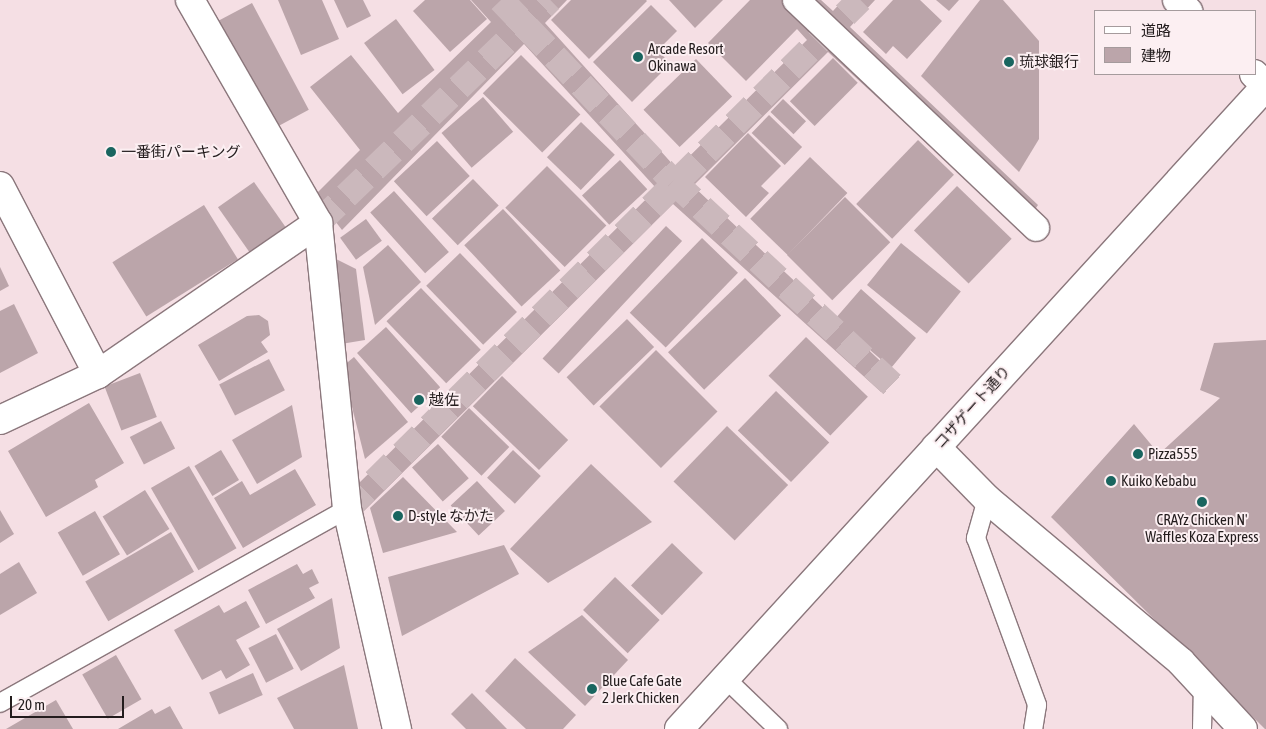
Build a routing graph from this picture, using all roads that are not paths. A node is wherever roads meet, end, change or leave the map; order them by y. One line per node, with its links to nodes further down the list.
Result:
1 (190, 0): 8 (main road)
2 (796, 0): 9 (street)
3 (1177, 0): 4 (main road)
4 (1187, 10)
5 (1255, 75): 6 (main road)
6 (1266, 86): 12 (main road, コザゲート通り)
7 (0, 186): 10 (main road)
8 (318, 223): 10 (main road); 14 (main road)
9 (1036, 228)
10 (98, 374): 11 (main road)
11 (0, 420)
12 (936, 447): 13 (main road); 15 (main road, コザゲート通り)
13 (987, 499): 16 (main road); 21 (lane)
14 (347, 509): 17 (lane); 18 (main road)
15 (725, 678): 19 (main road, コザゲート通り); 20 (lane)
16 (1203, 685): 22 (lane); 23 (main road)
17 (0, 703)
18 (397, 729)
19 (679, 729)
20 (778, 729)
21 (1033, 729)
22 (1202, 729)
23 (1243, 729)

